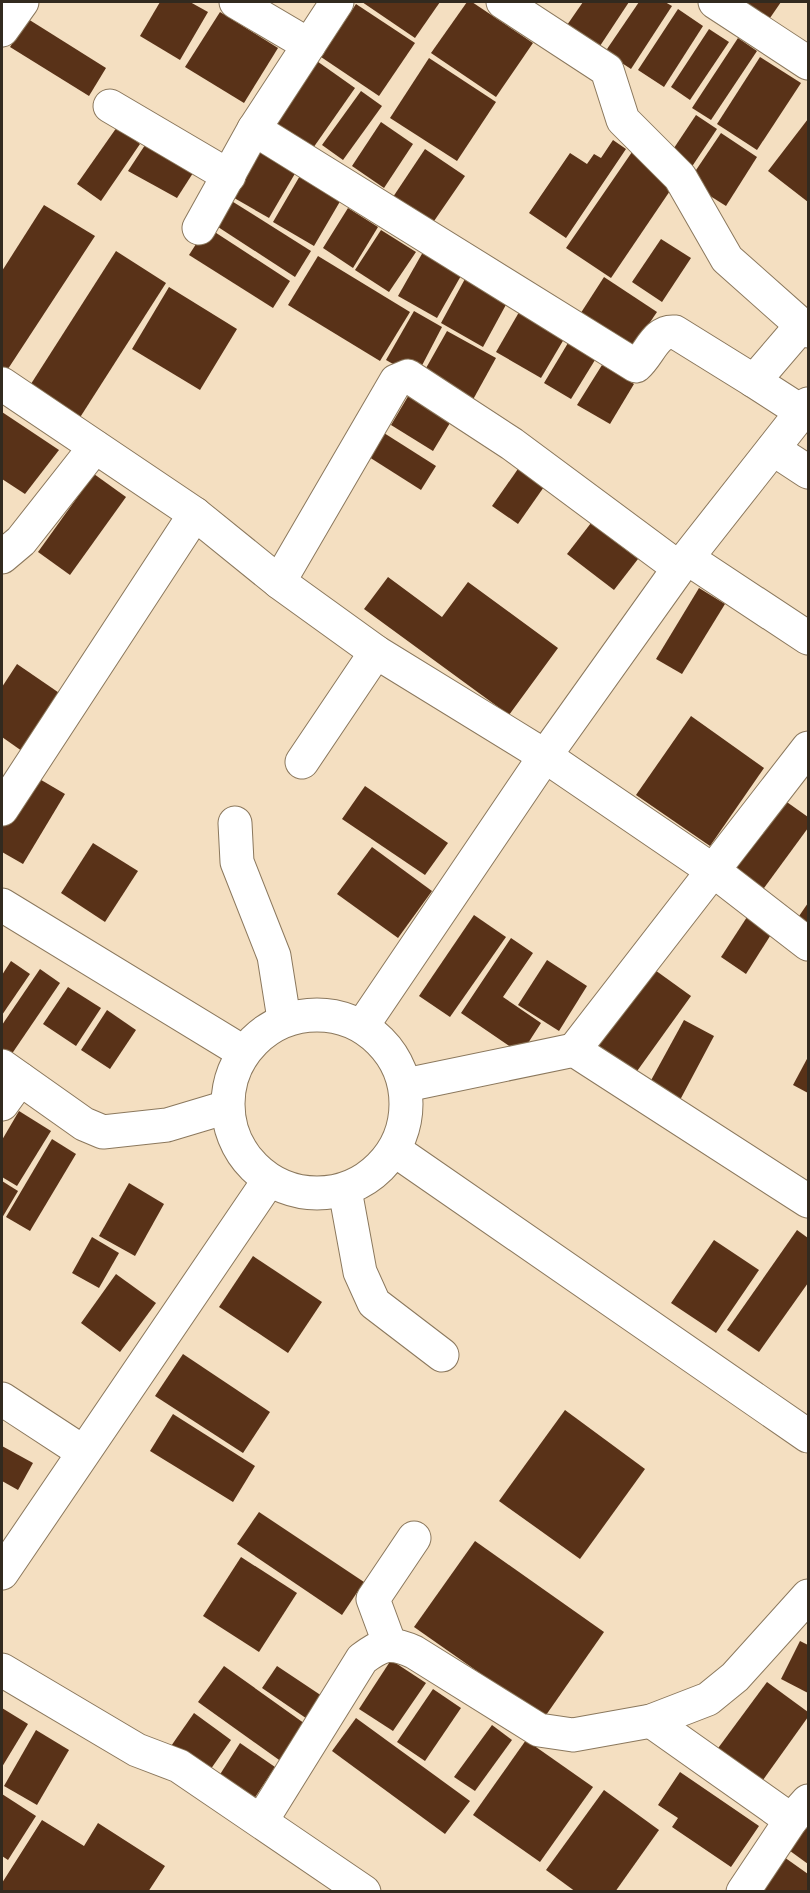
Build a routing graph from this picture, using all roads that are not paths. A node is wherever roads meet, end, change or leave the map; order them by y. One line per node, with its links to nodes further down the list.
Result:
1 (22, 2): 7 (street)
2 (236, 2): 8 (street)
3 (337, 2): 8 (street)
4 (503, 2): 6 (street)
5 (715, 2): 9 (street)
6 (545, 12): 14 (street)
7 (2, 30)
8 (309, 45): 11 (street)
9 (808, 63)
10 (110, 106): 12 (street)
11 (254, 129): 12 (street); 15 (street)
12 (229, 176): 13 (street)
13 (199, 228)
14 (805, 328): 15 (street)
15 (754, 381): 17 (street)
16 (2, 384): 18 (street)
17 (805, 408): 19 (street)
18 (95, 447): 21 (street); 22 (street)
19 (773, 449): 20 (street); 23 (street)
20 (808, 472)
21 (195, 514): 24 (street); 30 (street)
22 (2, 557)
23 (683, 563): 24 (street); 25 (street); 27 (street)
24 (279, 582): 26 (street)
25 (808, 638)
26 (376, 652): 27 (street); 28 (street)
27 (545, 756): 32 (street); 36 (street)
28 (302, 762)
29 (804, 762): 32 (street)
30 (2, 809)
31 (235, 823): 35 (street)
32 (715, 872): 34 (street); 37 (street)
33 (2, 905): 38 (street)
34 (808, 944)
35 (284, 1019): 36 (street); 38 (street)
36 (363, 1025): 40 (street)
37 (574, 1050): 40 (street); 45 (street)
38 (243, 1052): 41 (street)
39 (8, 1083): 41 (street)
40 (406, 1085): 42 (street)
41 (227, 1107): 43 (street)
42 (396, 1151): 44 (street); 48 (street)
43 (269, 1180): 44 (street); 49 (street)
44 (345, 1190): 46 (street)
45 (808, 1201)
46 (442, 1355)
47 (2, 1399): 49 (street)
48 (808, 1436)
49 (82, 1452): 51 (street)
50 (414, 1538): 53 (street)
51 (2, 1573)
52 (808, 1596): 55 (street)
53 (390, 1645): 55 (street); 57 (street)
54 (2, 1670): 57 (street)
55 (651, 1721): 56 (street)
56 (800, 1811): 59 (street)
57 (262, 1820): 58 (street)
58 (364, 1892)
59 (743, 1892)

